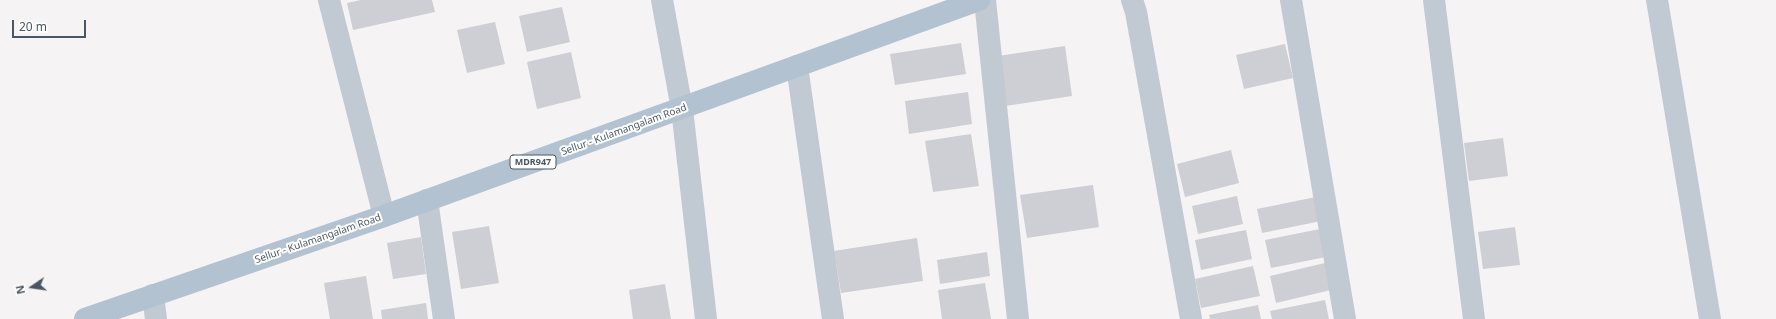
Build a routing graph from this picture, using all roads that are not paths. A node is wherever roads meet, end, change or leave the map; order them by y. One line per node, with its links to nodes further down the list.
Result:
1 (329, 0): 12 (street)
2 (662, 0): 10 (street)
3 (980, 0): 9 (main road, Sellur - Kulamangalam Road / MDR947)
4 (985, 0): 19 (street)
5 (1132, 0): 20 (street)
6 (1291, 0): 21 (street)
7 (1434, 0): 22 (street)
8 (1657, 0): 23 (street)
9 (797, 66): 10 (main road, Sellur - Kulamangalam Road / MDR947); 18 (street)
10 (682, 109): 11 (main road, Sellur - Kulamangalam Road / MDR947); 17 (street)
11 (427, 200): 12 (main road, Sellur - Kulamangalam Road / MDR947); 16 (street)
12 (384, 216): 13 (main road, Sellur - Kulamangalam Road / MDR947)
13 (153, 295): 14 (main road, Sellur - Kulamangalam Road / MDR947); 15 (street)
14 (85, 319)
15 (156, 319)
16 (444, 319)
17 (706, 319)
18 (833, 319)
19 (1018, 319)
20 (1191, 319)
21 (1345, 319)
22 (1474, 319)
23 (1710, 319)

